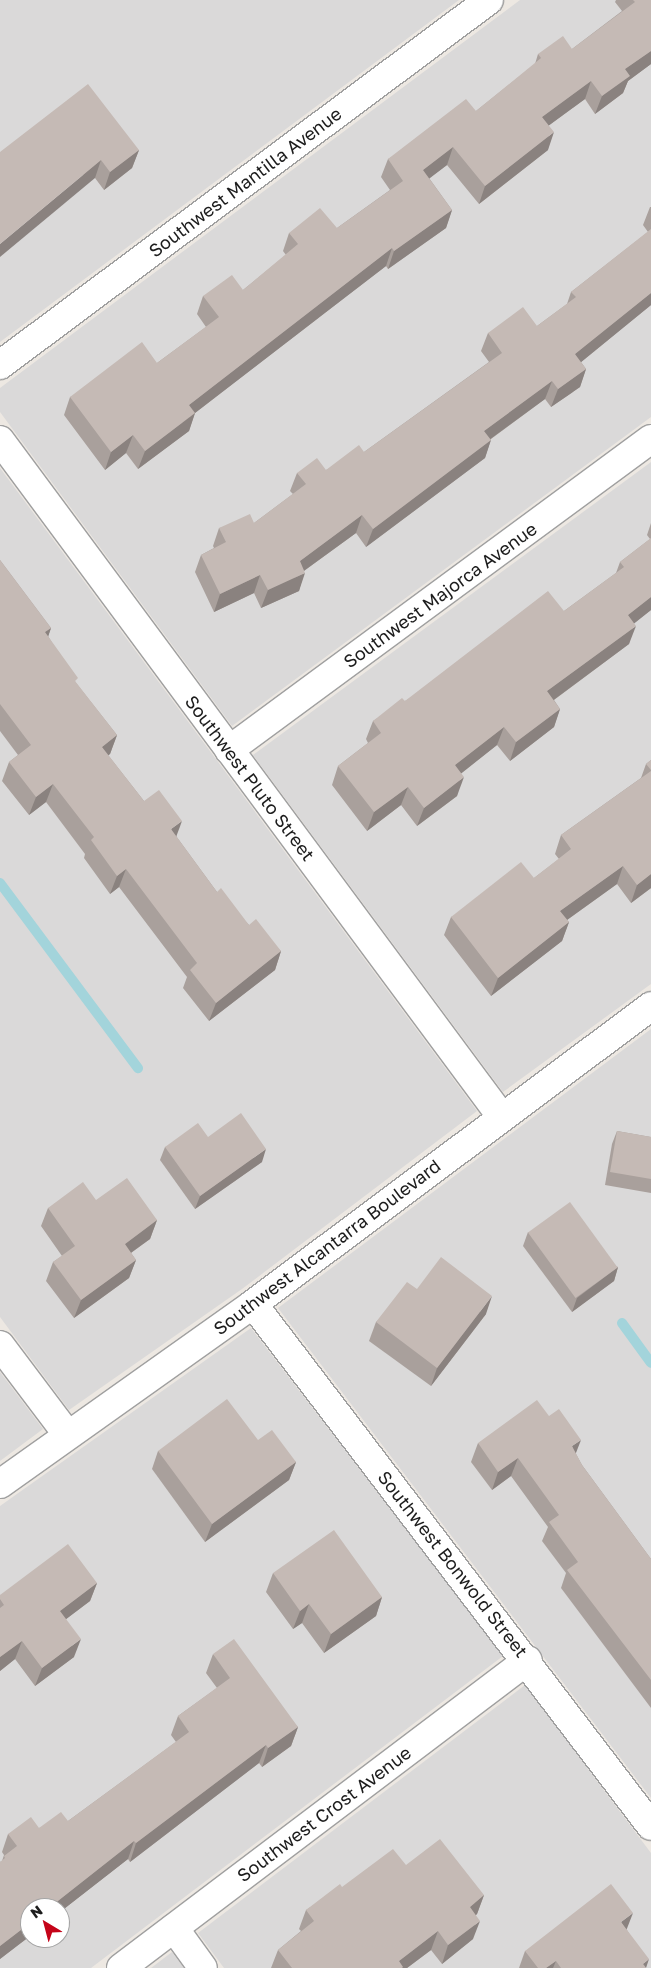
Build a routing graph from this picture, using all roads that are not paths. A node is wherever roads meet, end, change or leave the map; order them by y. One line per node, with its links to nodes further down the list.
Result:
1 (489, 0): 2 (street, Southwest Mantilla Avenue)
2 (0, 365)
3 (651, 439): 5 (street, Southwest Majorca Avenue)
4 (0, 440): 5 (street, Southwest Pluto Street)
5 (229, 750): 7 (street, Southwest Pluto Street)
6 (651, 1006): 7 (street, Southwest Alcantarra Boulevard)
7 (501, 1116): 8 (street, Southwest Alcantarra Boulevard)
8 (253, 1304): 10 (street, Southwest Alcantarra Boulevard); 12 (street, Southwest Bonwold Street)
9 (0, 1344): 10 (street)
10 (67, 1434): 11 (street, Southwest Alcantarra Boulevard)
11 (0, 1484)
12 (528, 1660): 13 (street, Southwest Bonwold Street); 14 (street, Southwest Crost Avenue)
13 (651, 1826)
14 (174, 1928): 15 (street, Southwest Crost Avenue); 16 (street)
15 (121, 1968)
16 (204, 1968)

